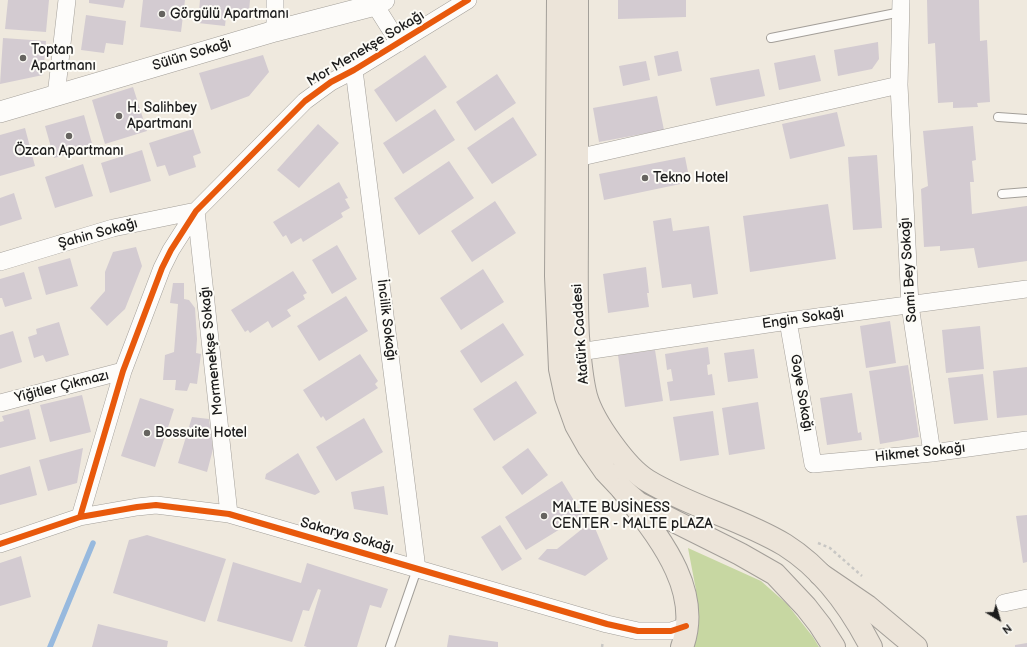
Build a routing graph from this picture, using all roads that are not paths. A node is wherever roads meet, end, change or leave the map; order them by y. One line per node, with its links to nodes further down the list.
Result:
1 (67, 0): 13 (street)
2 (275, 0): 8 (street)
3 (468, 0): 10 (street, Mor Menekşe Sokağı)
4 (577, 0): 17 (main road, Atatürk Caddesi)
5 (378, 2): 8 (street, Sülün Sokağı); 10 (street)
6 (554, 4): 31 (main road, Atatürk Caddesi)
7 (901, 6): 9 (lane); 12 (street, Sami Bey Sokağı)
8 (275, 31): 13 (street, Sülün Sokağı)
9 (771, 38)
10 (399, 43): 11 (street, Mor Menekşe Sokağı)
11 (354, 70): 20 (street, Mor Menekşe Sokağı); 35 (street, İncilik Sokağı)
12 (899, 85): 17 (street); 23 (street, Sami Bey Sokağı)
13 (56, 96): 14 (street, Sülün Sokağı)
14 (0, 112)
15 (998, 117): 16 (lane)
16 (1027, 119)
17 (577, 158): 25 (main road, Atatürk Caddesi)
18 (1027, 192): 19 (lane)
19 (1002, 194)
20 (196, 211): 21 (street, Şahin Sokağı); 26 (street, Mor Menekşe Sokağı); 32 (street, Mormenekşe Sokağı)
21 (0, 262)
22 (1027, 289): 23 (street, Engin Sokağı)
23 (910, 305): 24 (street, Engin Sokağı); 29 (street, Sami Bey Sokağı)
24 (788, 321): 25 (street, Engin Sokağı); 30 (street, Gaye Sokağı)
25 (580, 352): 36 (main road, Atatürk Caddesi)
26 (123, 371): 27 (street, Yiğitler Çıkmazı); 33 (street, Mor Menekşe Sokağı)
27 (0, 403)
28 (1027, 440): 29 (street, Hikmet Sokağı)
29 (932, 453): 30 (street, Hikmet Sokağı)
30 (813, 464)
31 (622, 489): 39 (main road); 41 (main road, Atatürk Caddesi)
32 (229, 514): 33 (street, Sakarya Sokağı); 35 (street, Sakarya Sokağı)
33 (80, 517): 34 (street, Sakarya Sokağı)
34 (0, 544)
35 (417, 569): 39 (street, Sakarya Sokağı); 40 (lane)
36 (820, 574): 42 (main road, Atatürk Caddesi); 43 (main road)
37 (1027, 598): 38 (street)
38 (1004, 603)
39 (684, 637)
40 (390, 647)
41 (834, 647)
42 (871, 647)
43 (916, 647)

